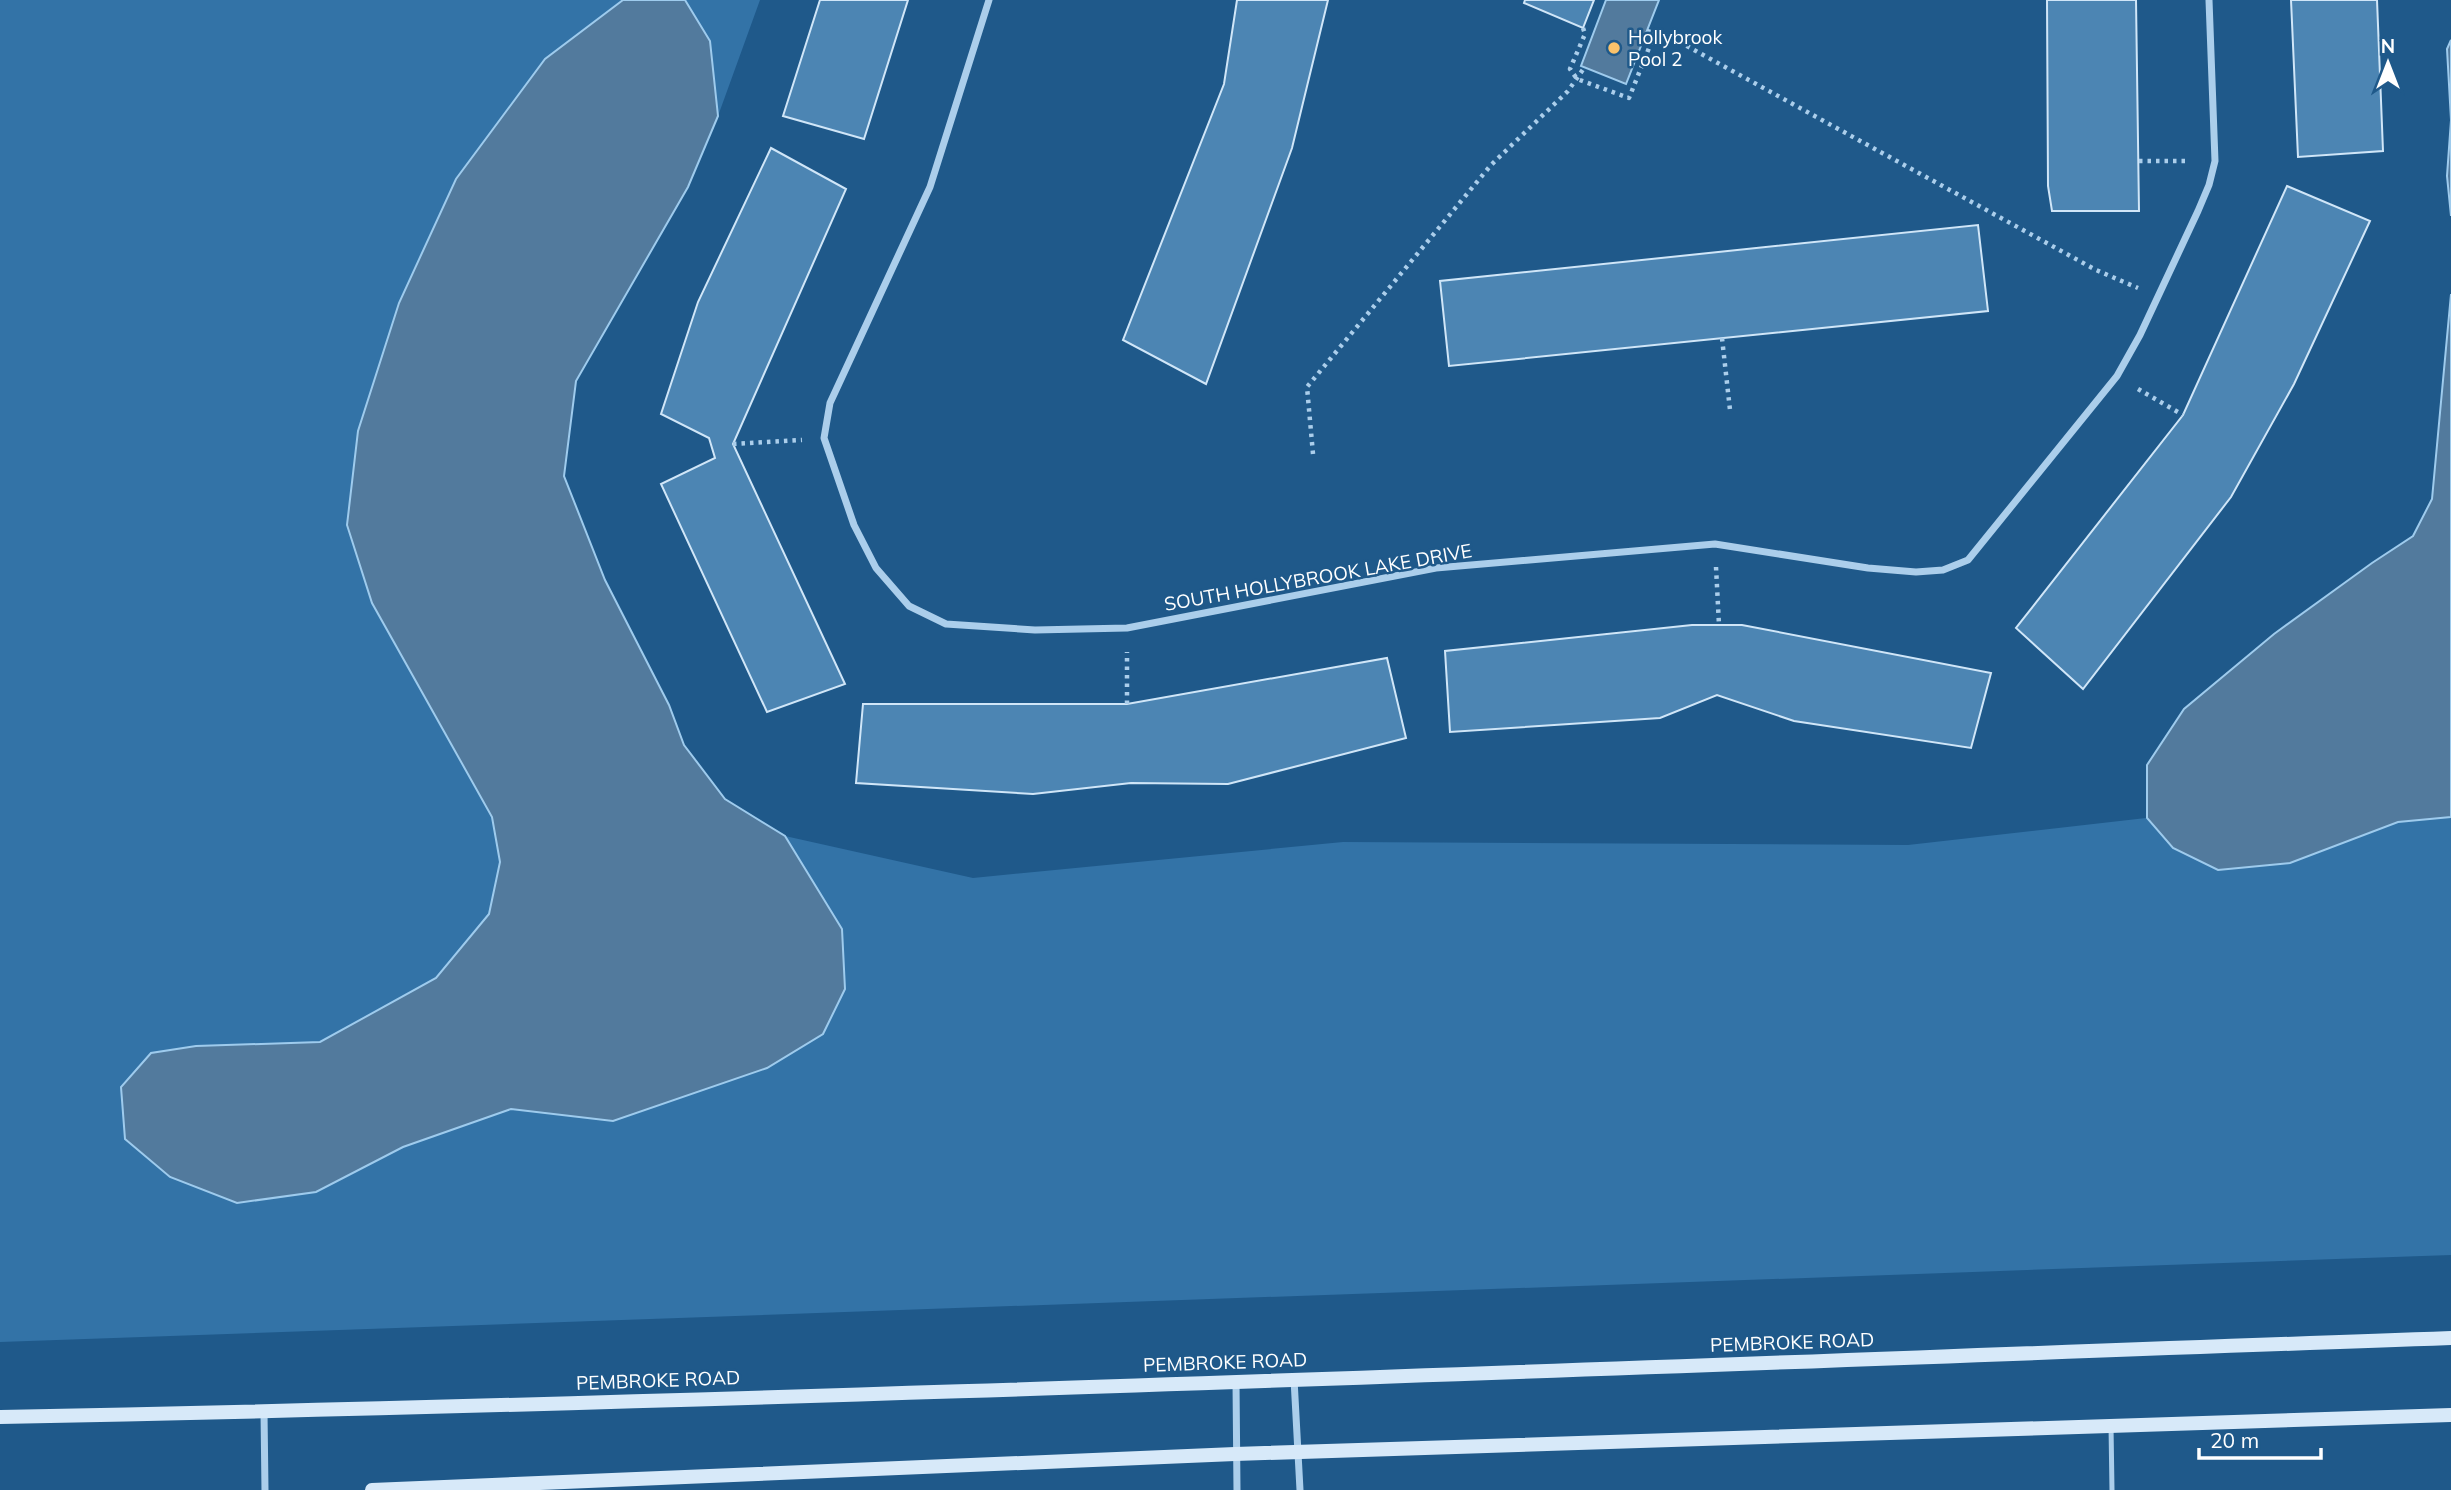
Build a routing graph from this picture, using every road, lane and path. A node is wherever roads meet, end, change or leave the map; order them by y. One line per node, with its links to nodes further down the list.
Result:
1 (989, 0): 15 (street, SOUTH HOLLYBROOK LAKE DRIVE)
2 (2208, 0): 9 (street, SOUTH HOLLYBROOK LAKE DRIVE)
3 (1583, 28): 7 (path)
4 (1647, 31): 5 (path)
5 (1655, 33): 7 (path); 10 (path)
6 (1584, 68): 7 (path)
7 (1577, 79): 17 (path)
8 (2139, 161): 9 (path)
9 (2215, 161): 10 (street, SOUTH HOLLYBROOK LAKE DRIVE)
10 (2158, 296): 12 (street, SOUTH HOLLYBROOK LAKE DRIVE)
11 (1722, 338): 13 (path)
12 (2117, 376): 14 (path); 18 (street, SOUTH HOLLYBROOK LAKE DRIVE)
13 (1730, 410)
14 (2183, 415)
15 (824, 438): 16 (path); 20 (street, SOUTH HOLLYBROOK LAKE DRIVE)
16 (733, 444)
17 (1313, 454)
18 (1715, 544): 19 (path); 20 (street, SOUTH HOLLYBROOK LAKE DRIVE)
19 (1719, 625)
20 (1128, 628): 21 (path)
21 (1127, 704)
22 (2451, 1338): 23 (main road, PEMBROKE ROAD)
23 (1294, 1379): 24 (main road, PEMBROKE ROAD); 29 (street)
24 (1236, 1381): 25 (main road, PEMBROKE ROAD); 30 (street)
25 (264, 1412): 27 (main road, PEMBROKE ROAD); 31 (street)
26 (2451, 1415): 28 (main road)
27 (0, 1417)
28 (2111, 1426): 29 (main road); 35 (lane)
29 (1299, 1452): 30 (main road); 34 (street)
30 (1235, 1454): 32 (main road); 33 (street)
31 (265, 1490)
32 (372, 1490)
33 (1237, 1490)
34 (1300, 1490)
35 (2112, 1490)

